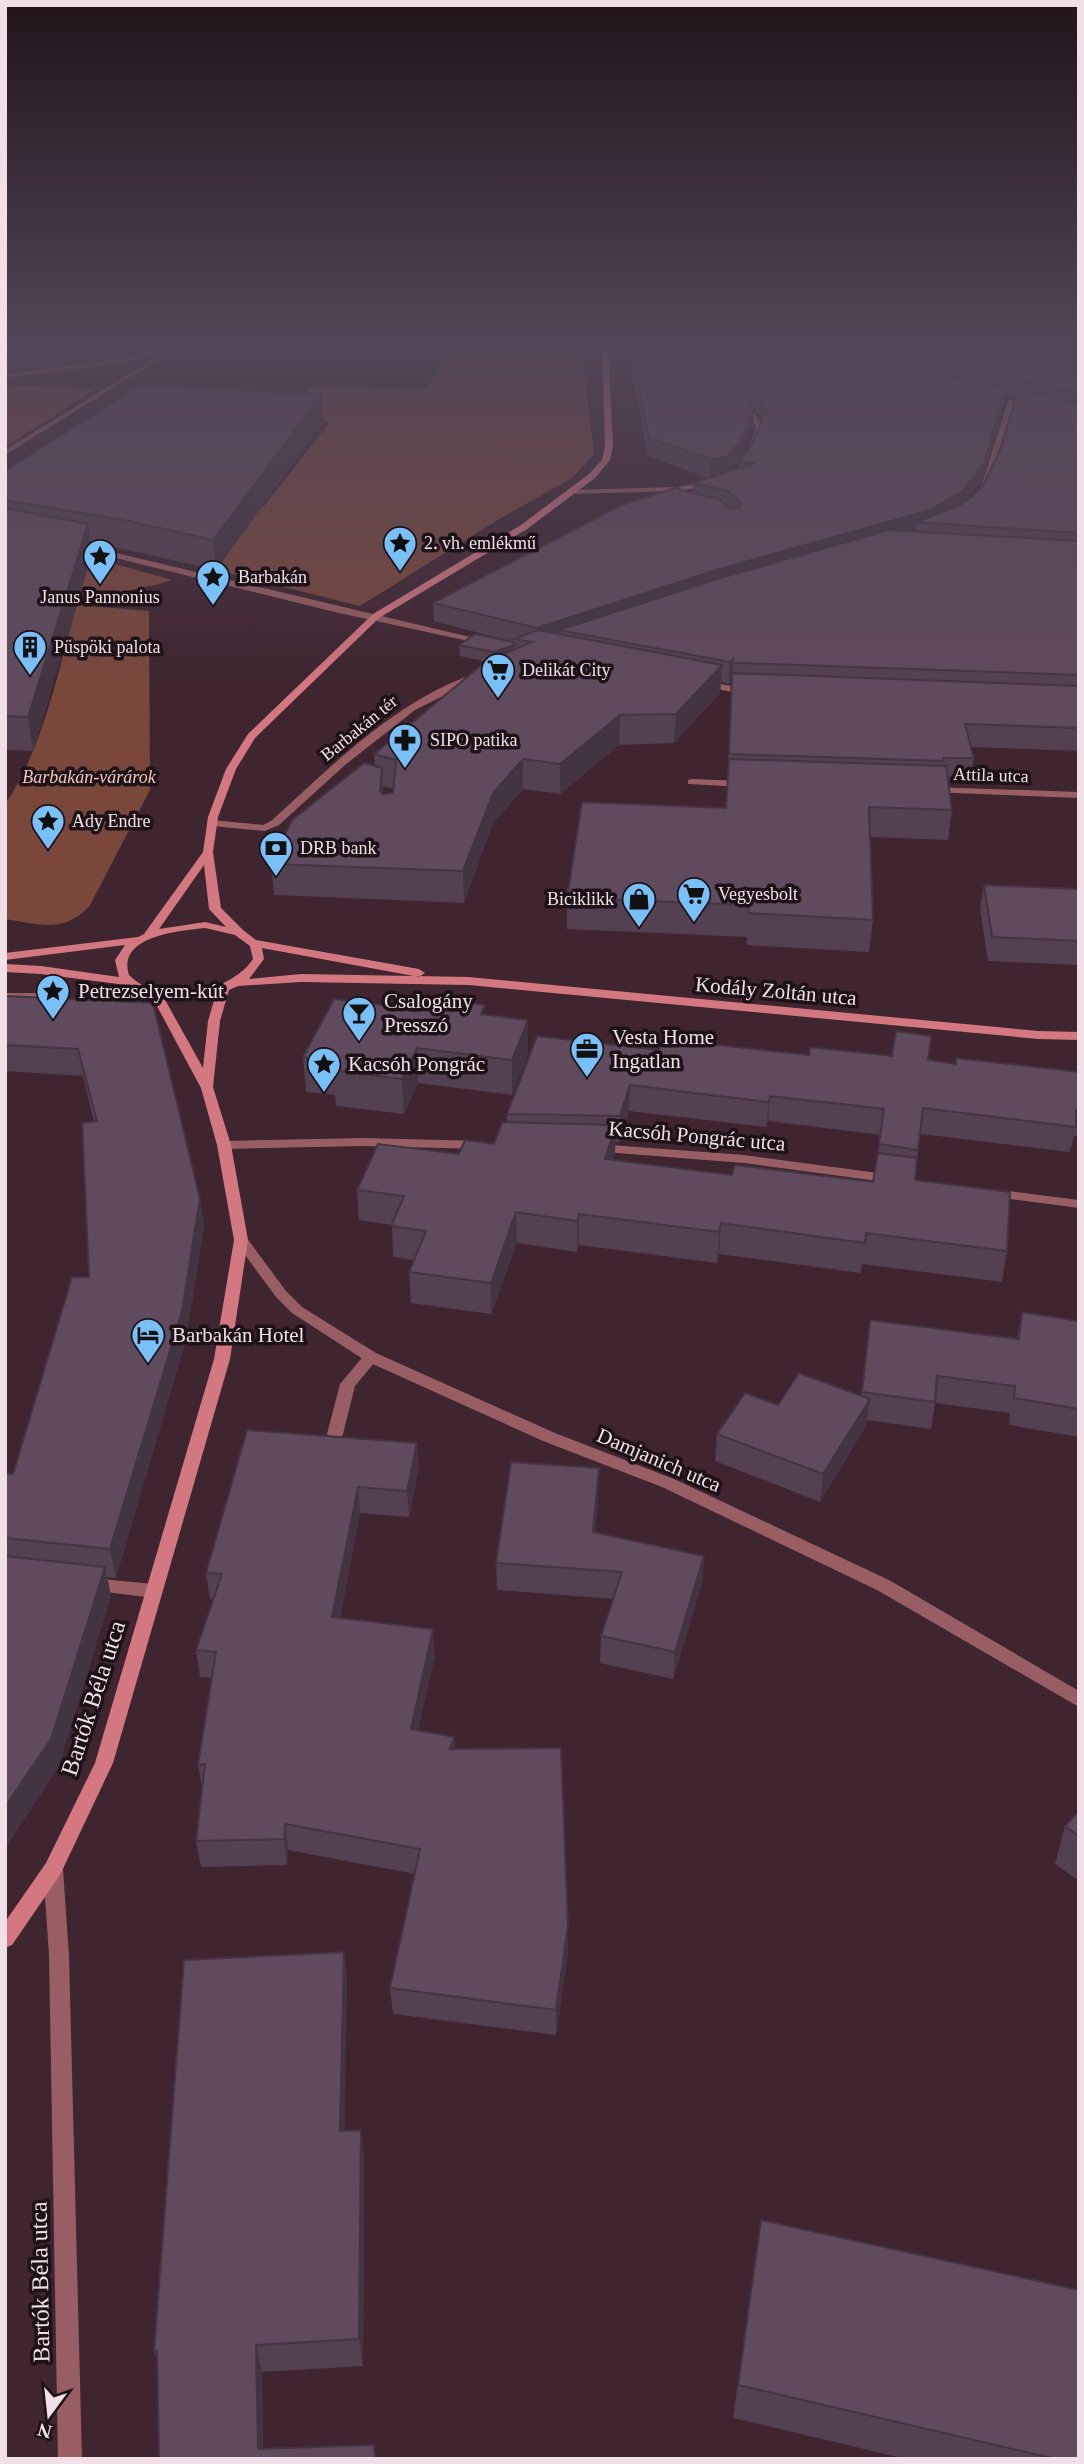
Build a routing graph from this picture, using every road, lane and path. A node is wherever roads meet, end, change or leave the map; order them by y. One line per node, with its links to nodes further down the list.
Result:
1 (607, 457): 5 (street)
2 (995, 457): 4 (street)
3 (718, 482): 5 (street)
4 (980, 491)
5 (571, 492): 7 (street)
6 (59, 542): 7 (street)
7 (376, 616): 8 (street); 16 (street)
8 (504, 646)
9 (480, 675): 16 (street, Barbakán tér)
10 (697, 683): 11 (street)
11 (757, 693)
12 (692, 782): 13 (street)
13 (750, 784)
14 (916, 790): 15 (street, Attila utca)
15 (1079, 795)
16 (212, 823): 17 (street)
17 (208, 852): 18 (street); 19 (street)
18 (238, 932): 19 (street); 20 (street)
19 (145, 938): 21 (street); 24 (street)
20 (254, 943): 23 (street, Kodály Zoltán utca); 25 (street)
21 (5, 957)
22 (5, 968): 24 (street)
23 (469, 981): 25 (street, Kodály Zoltán utca); 30 (street, Kodály Zoltán utca)
24 (129, 982): 27 (street)
25 (239, 983): 26 (street)
26 (223, 990): 27 (street); 31 (street, Bartók Béla utca)
27 (157, 995): 31 (street, Bartók Béla utca)
28 (5, 997): 29 (street)
29 (35, 998)
30 (1079, 1035)
31 (207, 1088): 32 (street, Bartók Béla utca)
32 (224, 1145): 33 (street); 38 (street, Bartók Béla utca)
33 (496, 1145)
34 (584, 1147): 35 (street, Kacsóh Pongrác utca)
35 (905, 1181)
36 (985, 1192): 37 (street)
37 (1079, 1204)
38 (241, 1240): 39 (street, Damjanich utca); 42 (street, Bartók Béla utca)
39 (371, 1357): 40 (street); 43 (street, Damjanich utca)
40 (335, 1434)
41 (74, 1583): 42 (street)
42 (154, 1591): 44 (street, Bartók Béla utca)
43 (1079, 1700)
44 (53, 1869): 45 (street); 46 (street, Bartók Béla utca)
45 (5, 1939)
46 (70, 2459)

